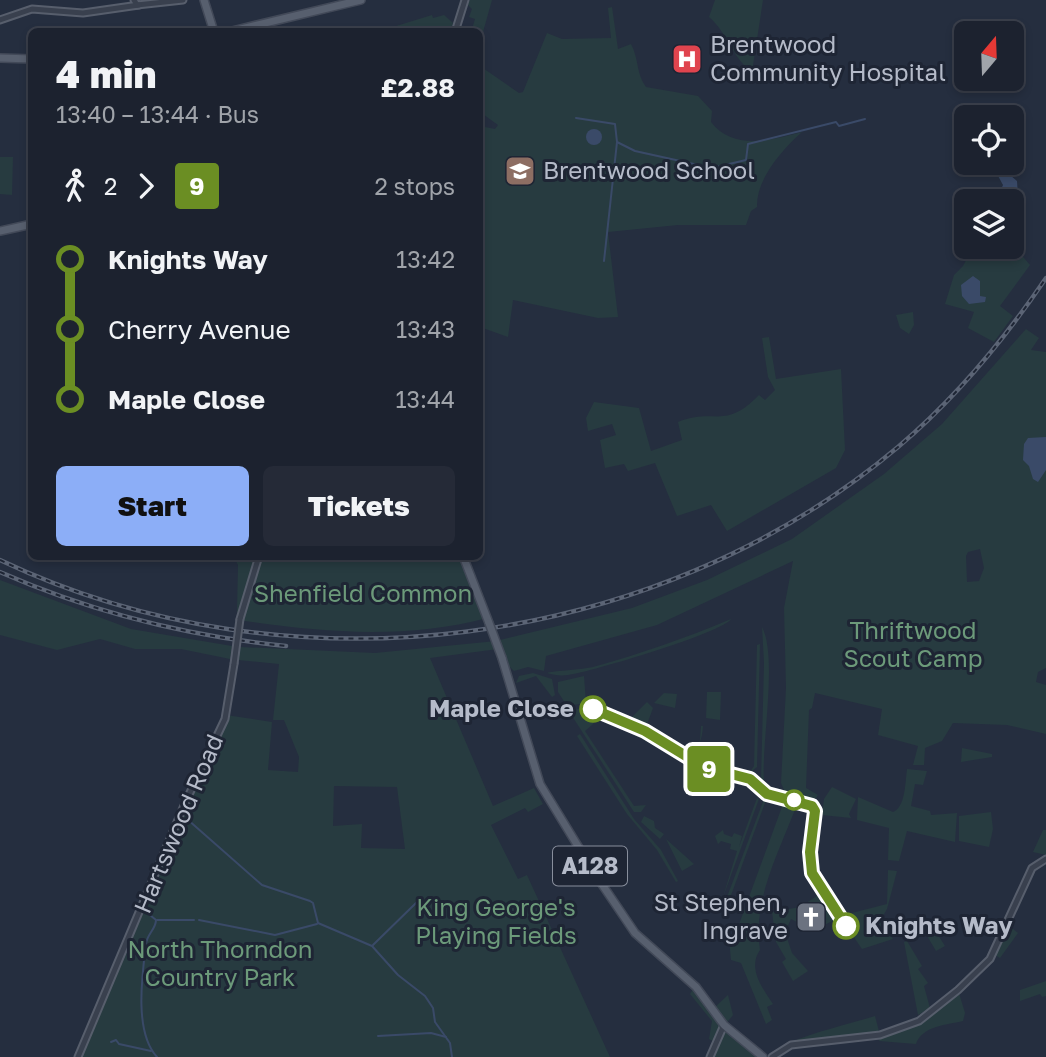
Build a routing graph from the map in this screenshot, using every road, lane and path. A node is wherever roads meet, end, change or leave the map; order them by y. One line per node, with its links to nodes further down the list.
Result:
1 (132, 0): 6 (street); 7 (street)
2 (183, 0): 6 (street)
3 (204, 0): 9 (main road)
4 (361, 0): 10 (main road)
5 (465, 0): 11 (street)
6 (142, 3): 7 (street)
7 (116, 8): 8 (street)
8 (0, 20)
9 (211, 28)
10 (254, 28)
11 (455, 28)
12 (0, 58): 13 (main road)
13 (28, 59)
14 (28, 225): 15 (main road)
15 (0, 231)
16 (258, 560): 20 (street, Hartswood Road, bridge)
17 (465, 560): 19 (main road, A128, bridge)
18 (1046, 859): 23 (street)
19 (724, 1025): 21 (street); 22 (main road, A128)
20 (78, 1057)
21 (710, 1057)
22 (763, 1057)
23 (772, 1057)

